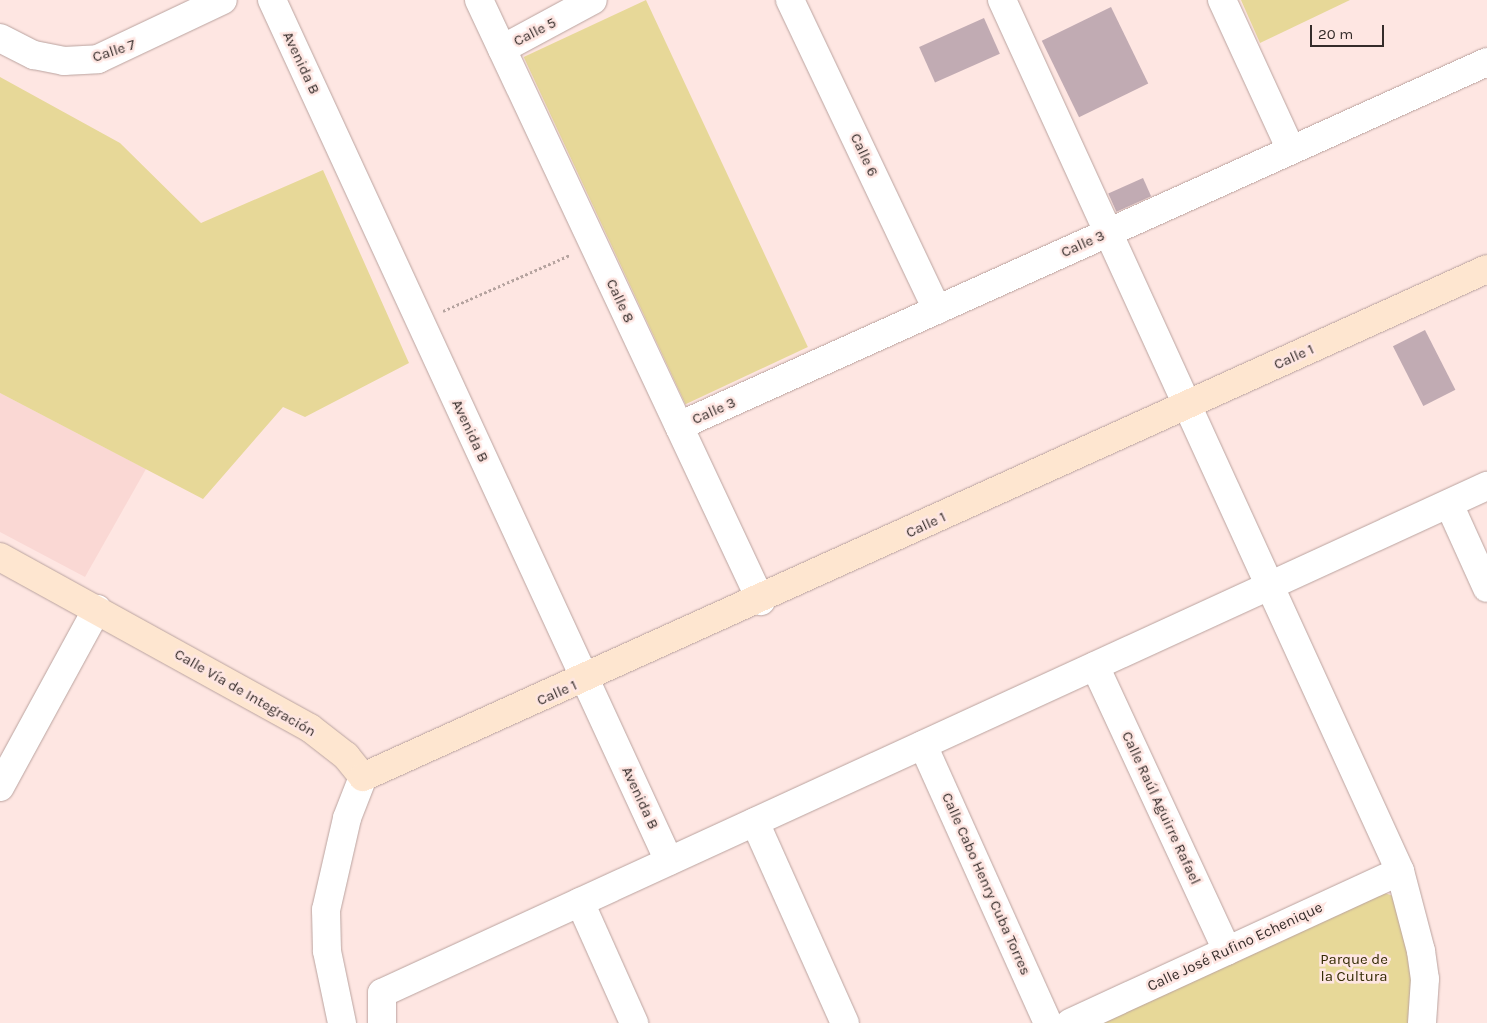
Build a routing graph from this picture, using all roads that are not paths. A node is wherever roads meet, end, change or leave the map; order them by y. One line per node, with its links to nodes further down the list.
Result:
1 (223, 0): 8 (street, Calle 7)
2 (272, 0): 25 (street, Avenida B)
3 (479, 0): 9 (street, Calle 8)
4 (594, 0): 9 (street, Calle 5)
5 (790, 0): 14 (street, Calle 6)
6 (1002, 0): 12 (street)
7 (1222, 0): 11 (street)
8 (0, 38)
9 (502, 49): 16 (street, Calle 8)
10 (1487, 62): 11 (street, Calle 3)
11 (1291, 150): 12 (street, Calle 3)
12 (1108, 233): 14 (street, Calle 3); 15 (street)
13 (1487, 269): 15 (street, Calle 1)
14 (937, 310): 16 (street, Calle 3)
15 (1187, 405): 20 (street); 22 (street, Calle 1)
16 (679, 426): 22 (street, Calle 8)
17 (1487, 486): 18 (street)
18 (1449, 504): 20 (street); 21 (street)
19 (0, 557): 23 (street, Calle Vía de Integración)
20 (1269, 586): 24 (street); 31 (street)
21 (1487, 588)
22 (761, 601): 25 (street, Calle 1)
23 (97, 610): 27 (street, Calle Vía de Integración); 28 (street)
24 (1095, 666): 26 (street); 33 (street, Calle Raúl Aguirre Rafael)
25 (585, 680): 27 (street, Calle 1); 30 (street, Avenida B)
26 (923, 745): 29 (street); 38 (street, Calle Cabo Henry Cuba Torres)
27 (363, 777): 34 (street)
28 (0, 787)
29 (755, 822): 30 (street); 37 (street)
30 (669, 861): 32 (street)
31 (1400, 871): 33 (street, Calle José Rufino Echenique); 40 (street)
32 (580, 902): 35 (street); 36 (street)
33 (1227, 951): 39 (street, Calle José Rufino Echenique)
34 (342, 1023)
35 (382, 1023)
36 (634, 1023)
37 (846, 1023)
38 (1048, 1023)
39 (1070, 1023)
40 (1422, 1023)

